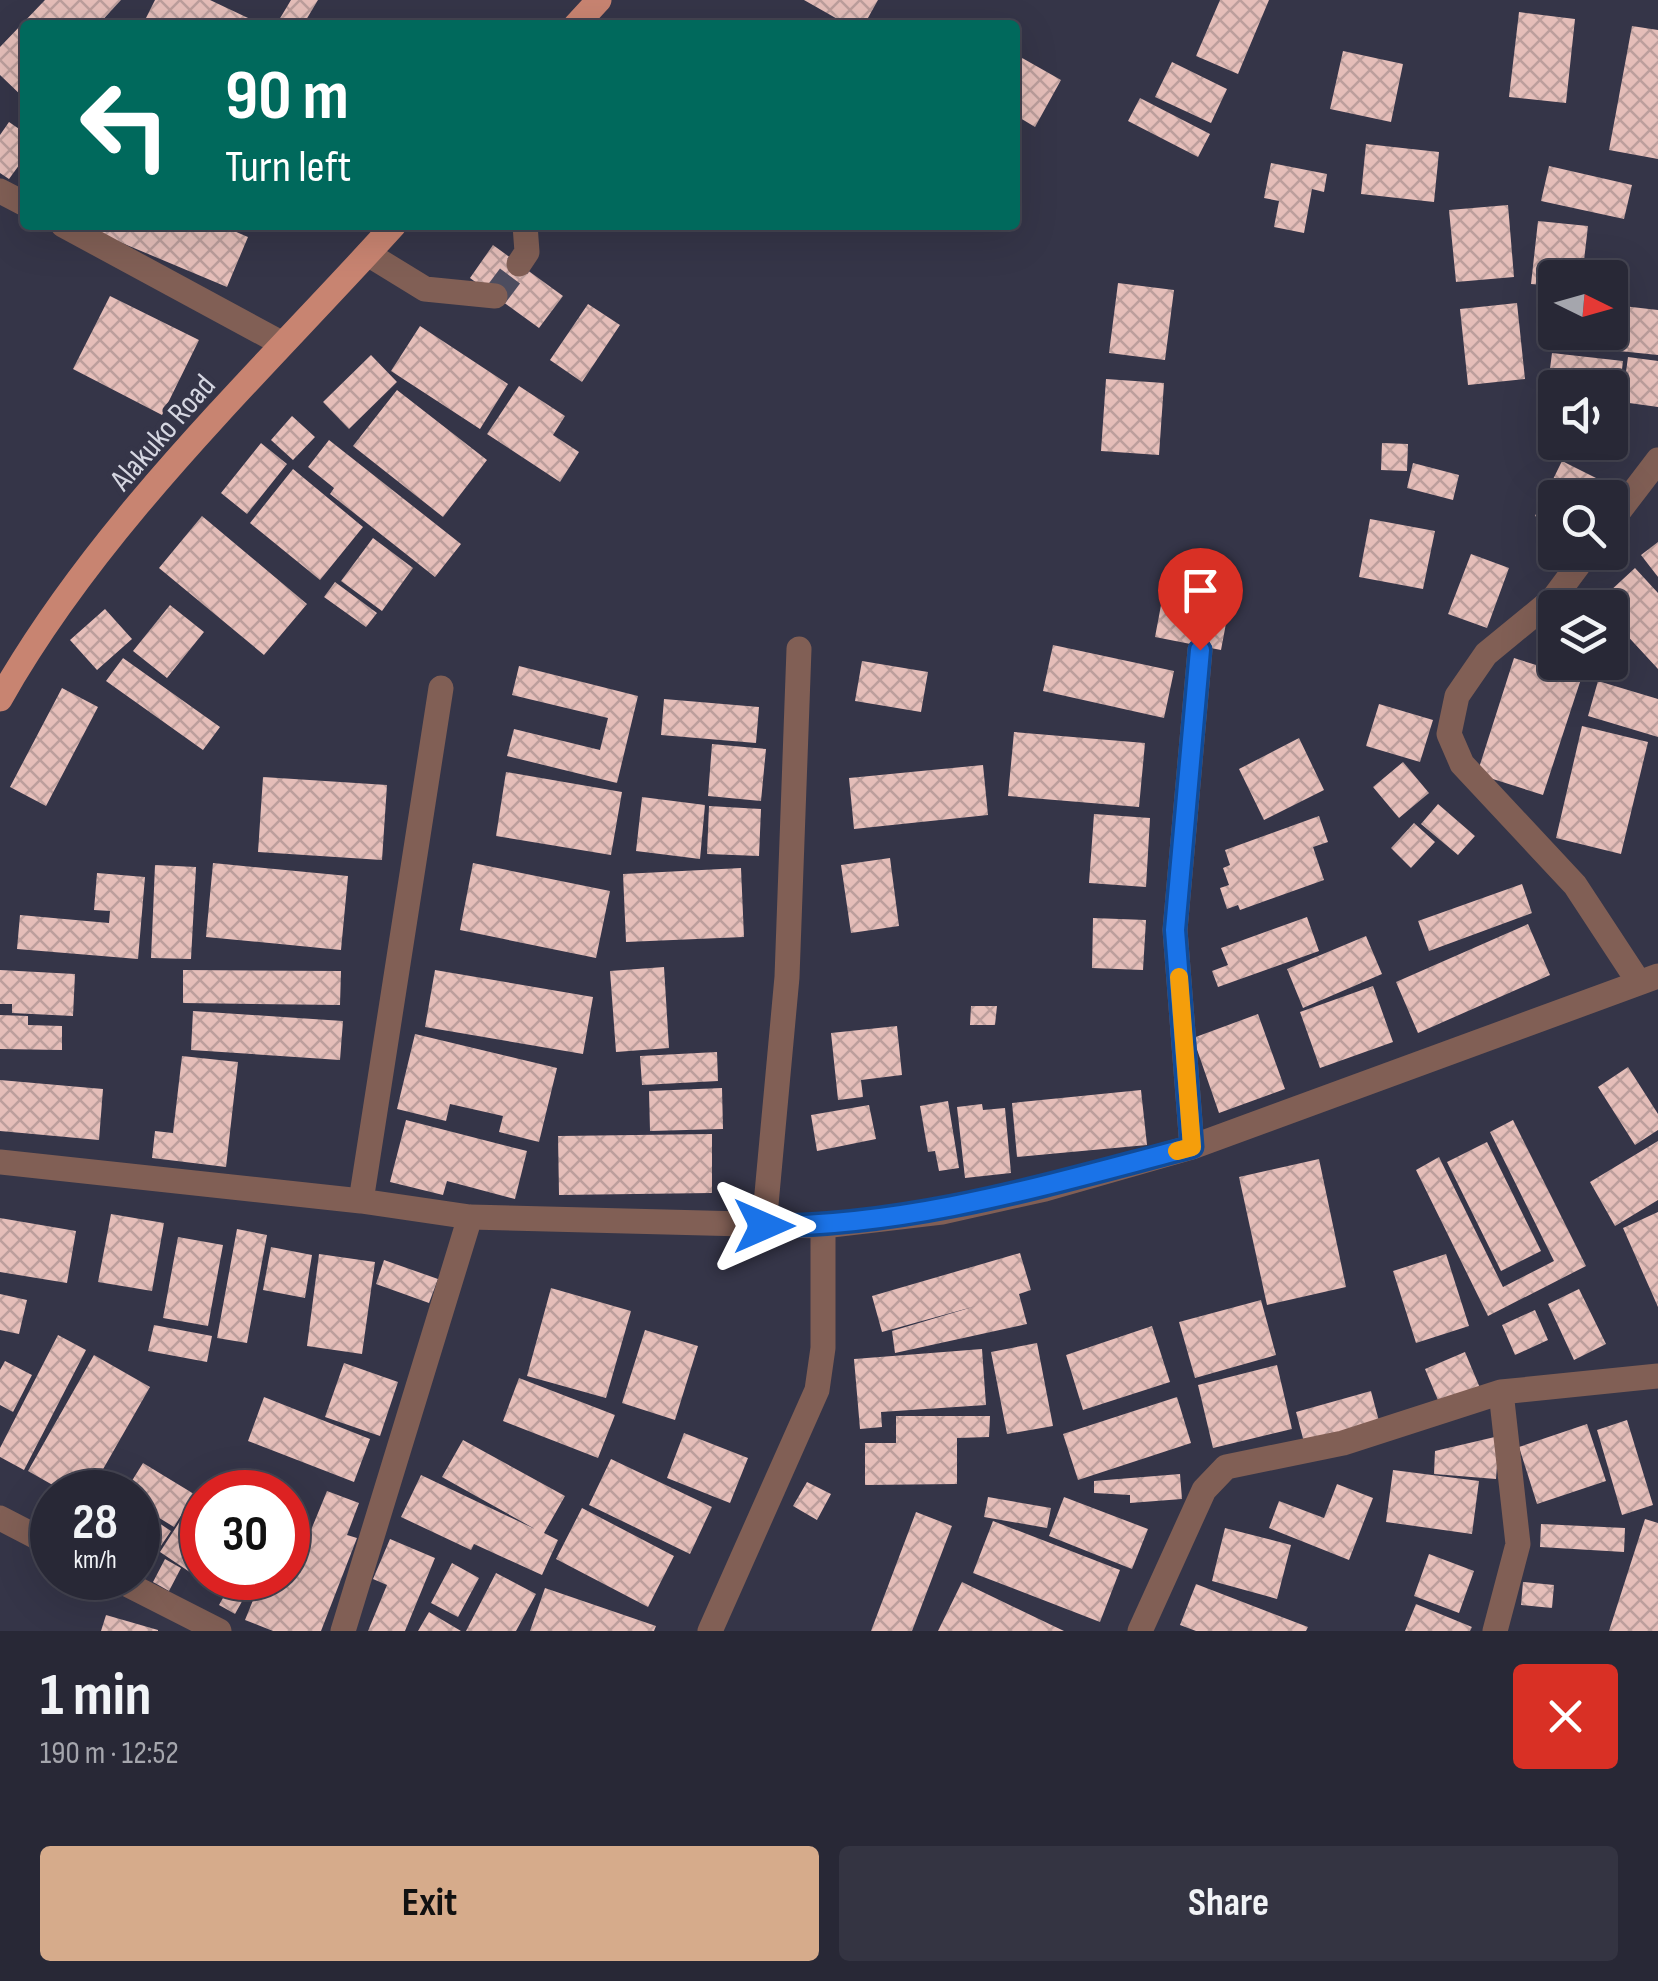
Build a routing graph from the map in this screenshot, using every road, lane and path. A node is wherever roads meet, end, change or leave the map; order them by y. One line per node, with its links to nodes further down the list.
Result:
1 (599, 0): 2 (main road)
2 (581, 20)
3 (72, 230): 9 (street)
4 (390, 230): 6 (main road, Alakuko Road)
5 (525, 230): 7 (street)
6 (368, 254): 8 (street); 9 (main road, Alakuko Road)
7 (519, 264)
8 (495, 296)
9 (281, 343): 16 (main road, Alakuko Road)
10 (1658, 460): 11 (street)
11 (1628, 499)
12 (1575, 570): 17 (street)
13 (799, 650): 22 (street)
14 (1200, 650): 18 (street)
15 (441, 688): 20 (street)
16 (0, 698)
17 (1648, 979): 18 (street)
18 (1192, 1147): 23 (street)
19 (0, 1162): 20 (street)
20 (361, 1200): 21 (street)
21 (470, 1218): 22 (street); 30 (street)
22 (764, 1226): 23 (street)
23 (823, 1226): 31 (street)
24 (1658, 1376): 25 (street)
25 (1501, 1392): 32 (street); 33 (street)
26 (0, 1518): 27 (street)
27 (30, 1534)
28 (158, 1600): 29 (street)
29 (219, 1631)
30 (343, 1631)
31 (710, 1631)
32 (1140, 1631)
33 (1495, 1631)

